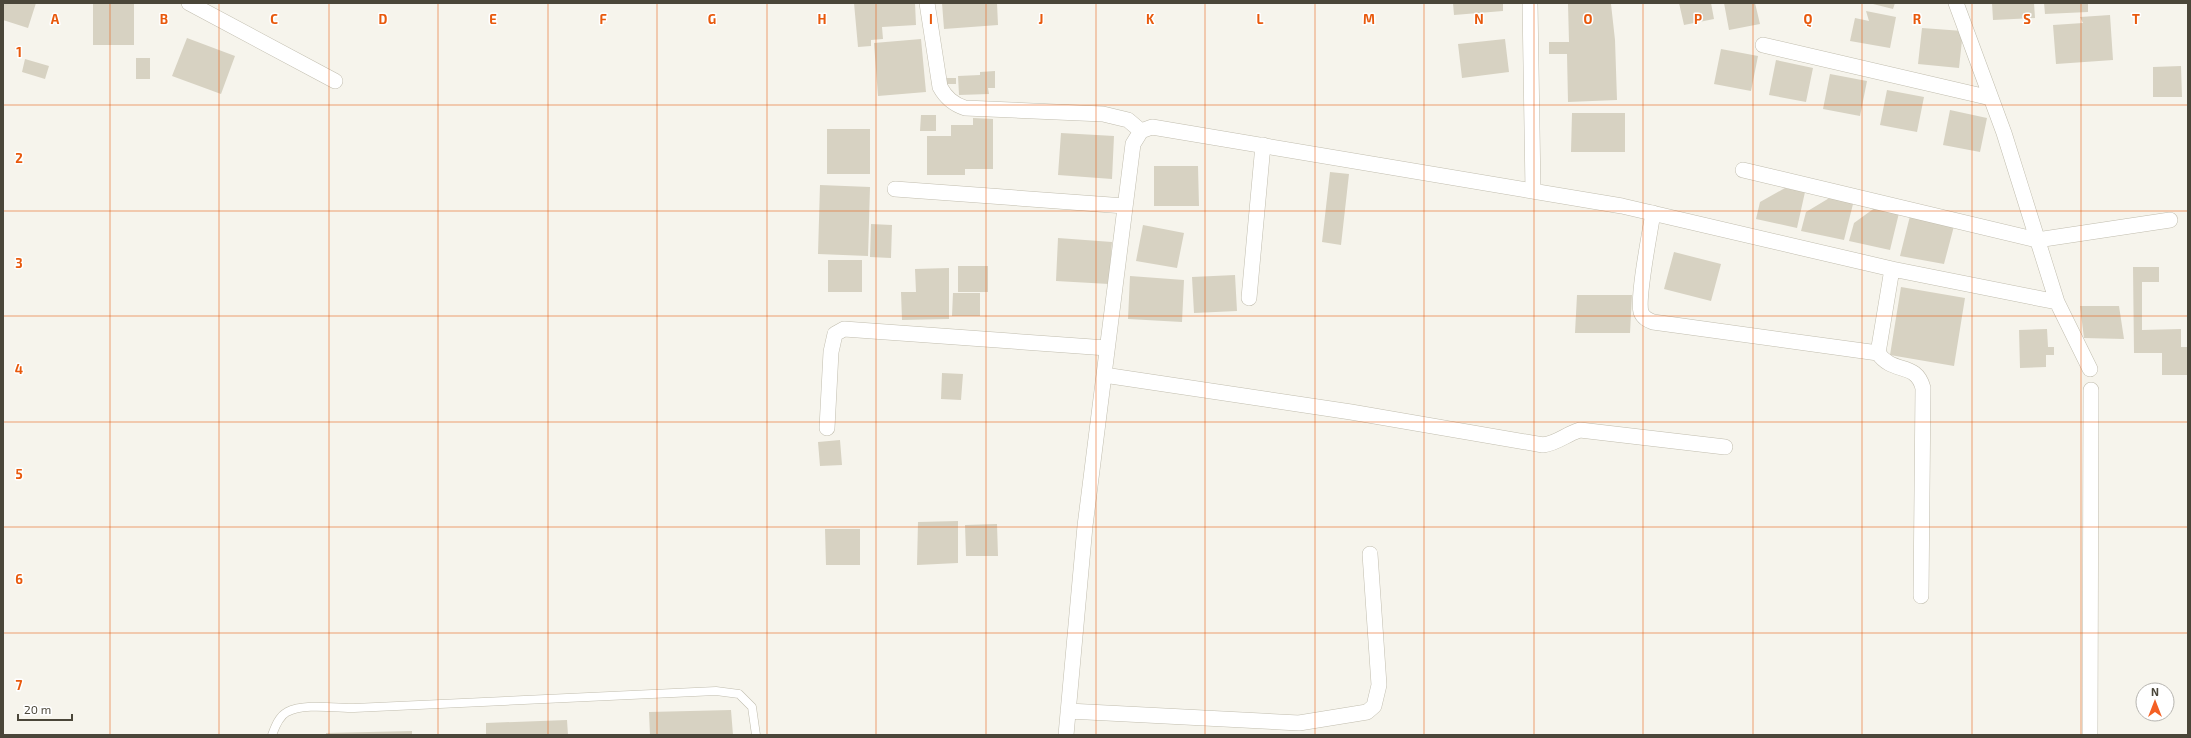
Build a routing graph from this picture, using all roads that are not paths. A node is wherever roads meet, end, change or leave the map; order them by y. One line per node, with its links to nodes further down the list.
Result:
1 (189, 3): 6 (street)
2 (927, 3): 8 (street)
3 (1530, 3): 12 (street)
4 (1956, 3): 7 (street)
5 (1763, 45): 7 (street)
6 (335, 80)
7 (1991, 98): 16 (street)
8 (1141, 130): 9 (street); 13 (street)
9 (1263, 145): 12 (street); 18 (street)
10 (1743, 170): 16 (street)
11 (895, 189): 13 (street)
12 (1533, 191): 14 (street)
13 (1125, 206): 20 (street)
14 (1653, 213): 17 (street); 21 (street)
15 (2170, 220): 16 (street)
16 (2037, 240): 19 (street)
17 (1892, 269): 19 (street); 21 (street)
18 (1249, 298)
19 (2057, 302): 22 (street)
20 (1107, 348): 23 (street); 25 (street)
21 (1878, 353): 28 (street)
22 (2090, 369)
23 (1104, 375): 26 (street); 29 (street)
24 (2091, 390): 33 (street)
25 (827, 428)
26 (1726, 447)
27 (1370, 554): 29 (street)
28 (1921, 596)
29 (1068, 711): 32 (street)
30 (272, 735): 31 (lane)
31 (756, 735)
32 (1066, 735)
33 (2090, 735)

